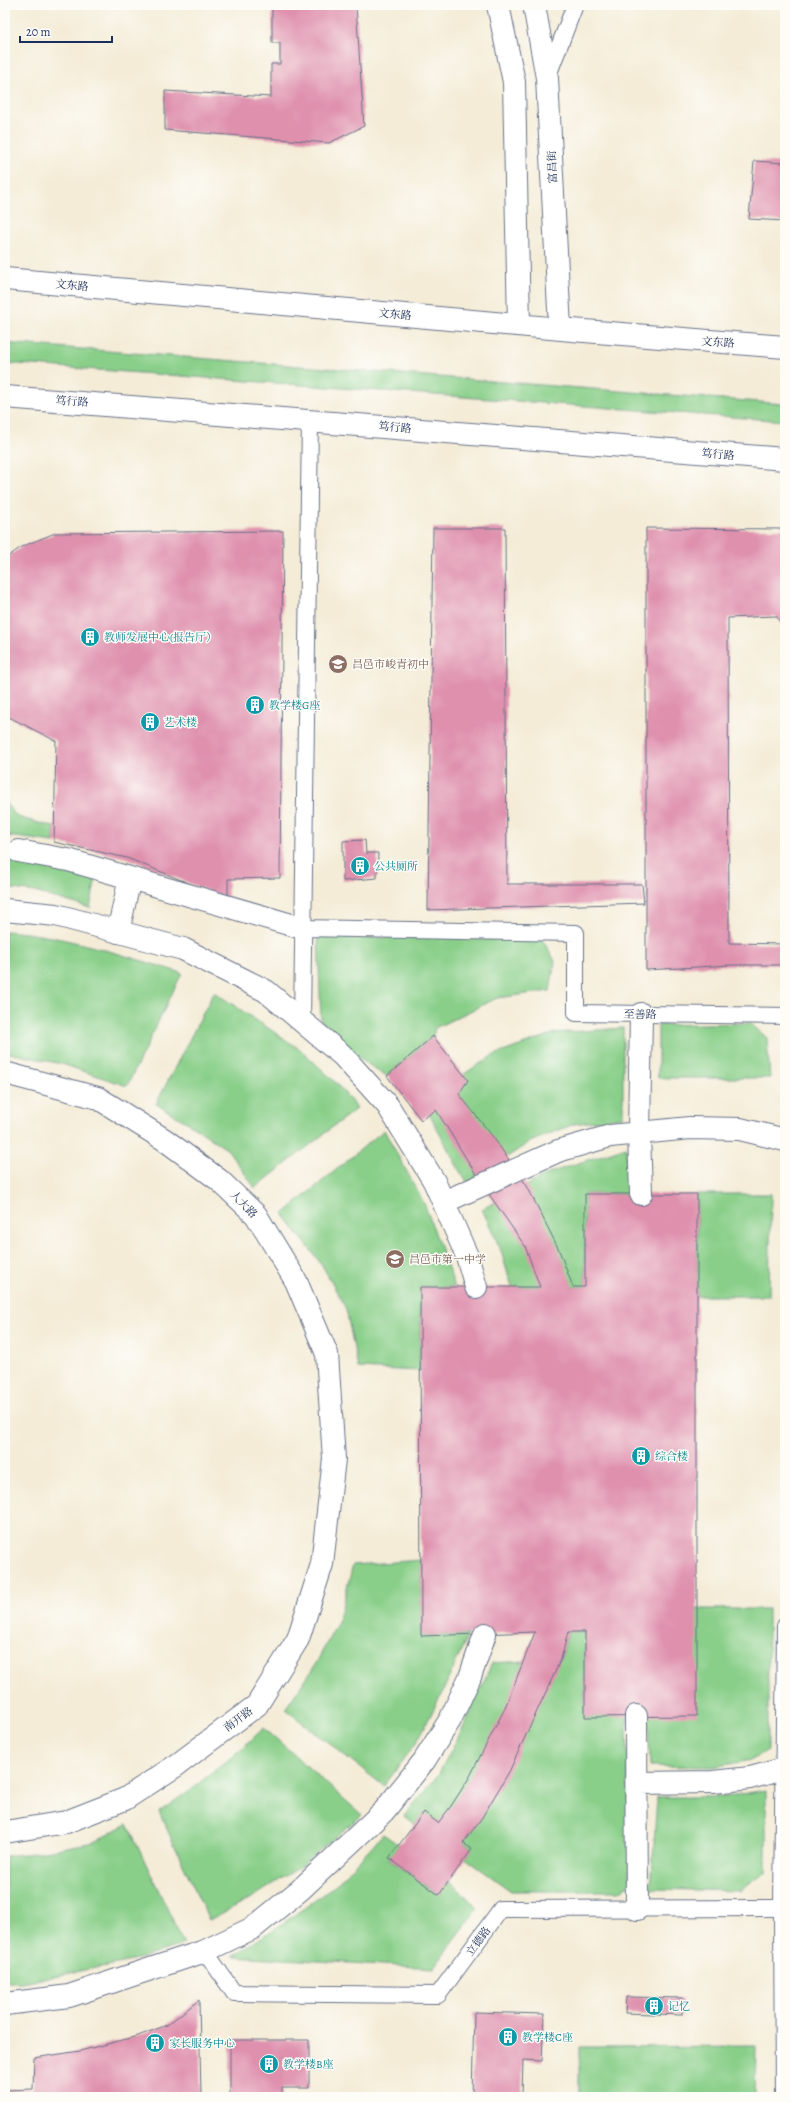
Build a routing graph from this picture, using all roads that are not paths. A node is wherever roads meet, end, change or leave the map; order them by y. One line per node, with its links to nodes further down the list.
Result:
1 (498, 5): 6 (street)
2 (534, 5): 4 (street, 富昌街)
3 (575, 5): 4 (lane)
4 (547, 78): 7 (street, 富昌街)
5 (5, 279): 6 (street, 文东路)
6 (519, 326): 7 (street, 文东路)
7 (560, 329): 8 (street, 文东路)
8 (785, 347)
9 (5, 396): 10 (street, 笃行路)
10 (310, 420): 11 (street, 笃行路); 15 (lane)
11 (785, 459)
12 (18, 851): 13 (street)
13 (130, 878): 15 (street); 16 (street)
14 (5, 910): 16 (street)
15 (302, 928): 17 (lane, 至善路); 19 (lane)
16 (118, 932): 19 (street)
17 (641, 1014): 18 (lane, 至善路); 21 (street)
18 (785, 1016)
19 (302, 1022): 24 (street)
20 (5, 1073): 26 (street, 人大路)
21 (639, 1133): 22 (street); 23 (street); 24 (street)
22 (785, 1140)
23 (641, 1194)
24 (444, 1202): 25 (street)
25 (476, 1287)
26 (334, 1458): 32 (street, 南开路)
27 (785, 1626): 30 (lane)
28 (485, 1634): 35 (street)
29 (636, 1716): 31 (street)
30 (783, 1769): 31 (street); 33 (lane)
31 (637, 1783): 34 (street)
32 (5, 1832)
33 (783, 1908): 34 (lane, 立德路); 37 (lane)
34 (637, 1909): 35 (lane, 立德路)
35 (204, 1951): 36 (street)
36 (5, 2004)
37 (783, 2097)

